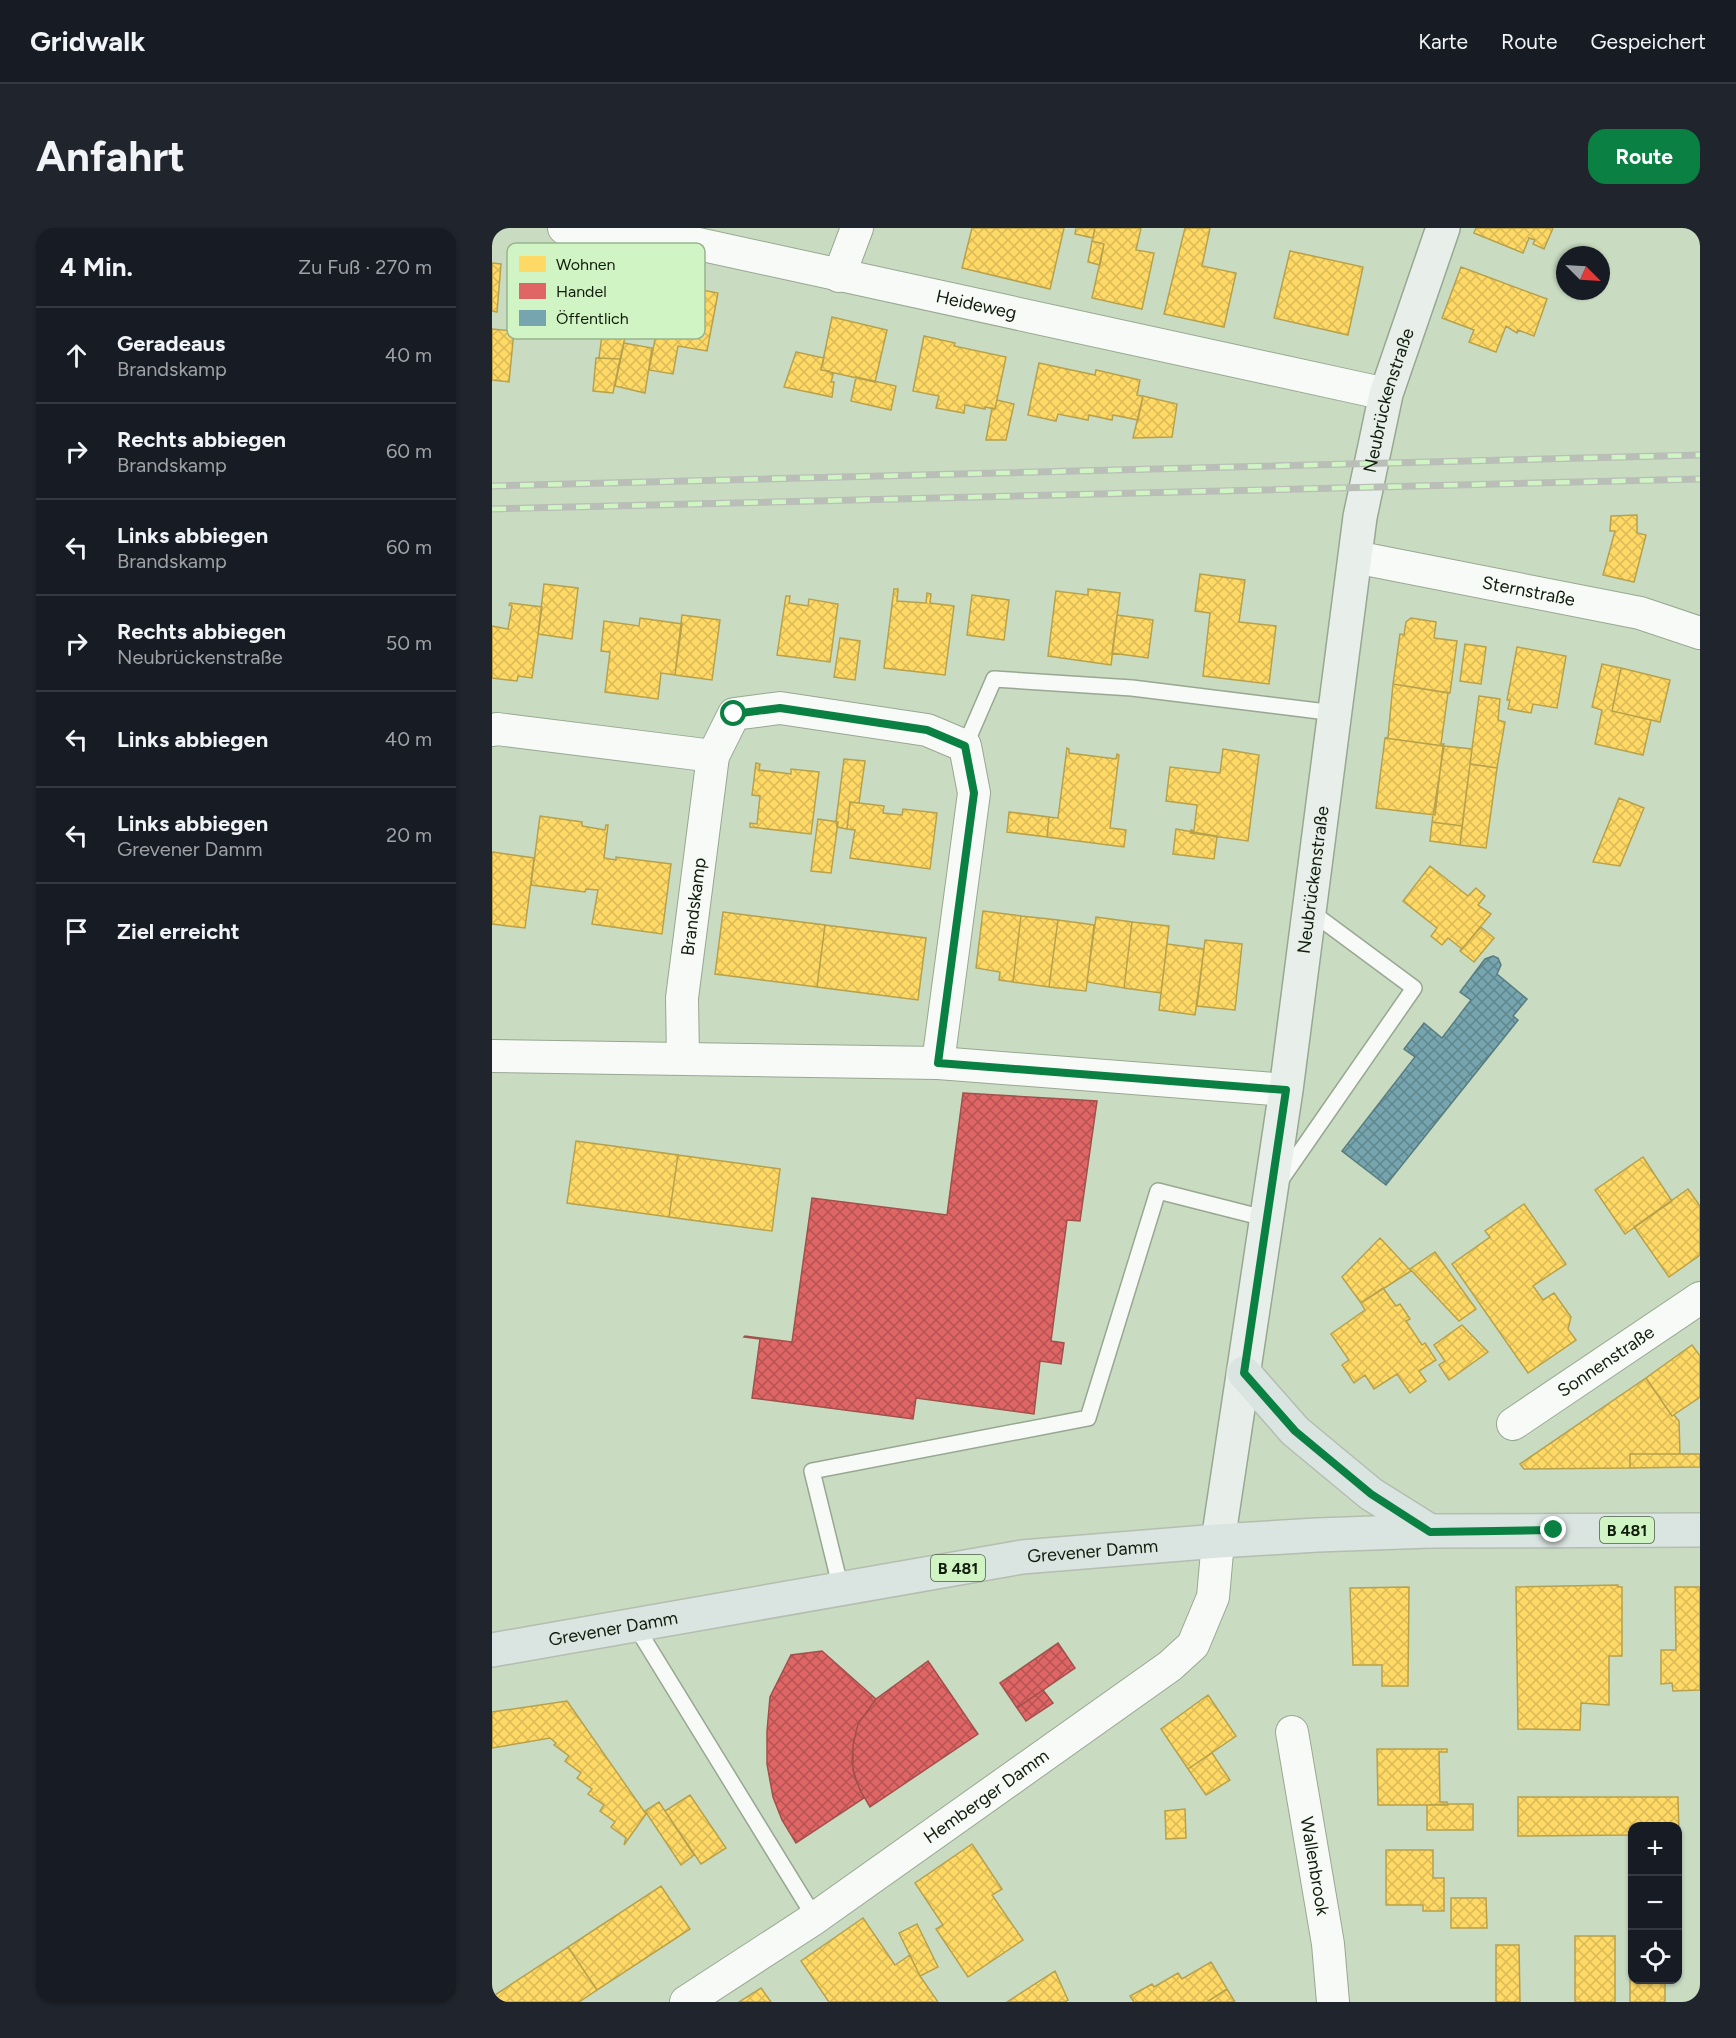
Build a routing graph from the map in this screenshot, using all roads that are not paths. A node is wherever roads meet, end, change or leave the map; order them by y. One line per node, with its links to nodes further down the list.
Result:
1 (564, 228): 4 (street, Heideweg)
2 (857, 228): 6 (street)
3 (1443, 228): 7 (street, Neubrückenstraße)
4 (693, 243)
5 (705, 246): 6 (street, Heideweg)
6 (839, 276): 7 (street, Heideweg)
7 (1386, 394): 8 (street, Neubrückenstraße)
8 (1355, 558): 9 (street, Sternstraße); 10 (street, Neubrückenstraße)
9 (1700, 633)
10 (1335, 713): 12 (lane); 14 (street, Neubrückenstraße)
11 (492, 730): 13 (street)
12 (965, 746): 13 (street, Brandskamp); 17 (street)
13 (712, 756): 16 (street, Brandskamp)
14 (1310, 911): 18 (street, Neubrückenstraße); 19 (lane)
15 (492, 1056): 16 (street)
16 (683, 1058): 17 (street)
17 (938, 1063): 18 (street)
18 (1286, 1090): 19 (street, Neubrückenstraße)
19 (1269, 1206): 21 (street, Neubrückenstraße); 26 (lane)
20 (1700, 1298): 22 (street, Sonnenstraße)
21 (1244, 1373): 24 (main road); 25 (street, Neubrückenstraße)
22 (1513, 1424)
23 (1700, 1530): 24 (main road, Grevener Damm / B 481)
24 (1430, 1532): 25 (main road, Grevener Damm / B 481)
25 (1218, 1541): 26 (main road, Grevener Damm / B 481); 30 (street, Hemberger Damm)
26 (841, 1589): 27 (main road, Grevener Damm / B 481)
27 (635, 1625): 28 (main road, Grevener Damm / B 481); 30 (lane)
28 (492, 1650)
29 (1292, 1732): 32 (street, Wallenbrook)
30 (815, 1918): 31 (street, Hemberger Damm)
31 (686, 2002)
32 (1333, 2002)

